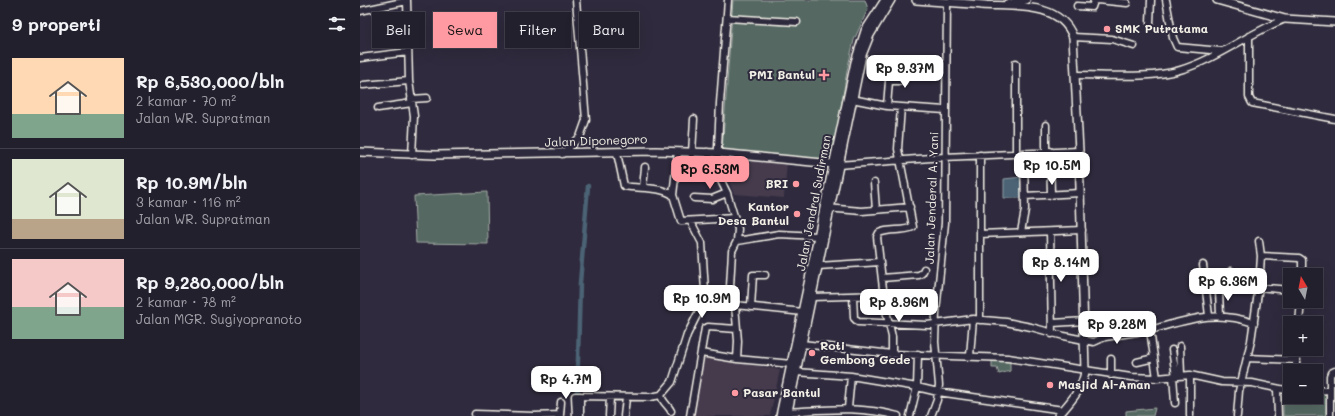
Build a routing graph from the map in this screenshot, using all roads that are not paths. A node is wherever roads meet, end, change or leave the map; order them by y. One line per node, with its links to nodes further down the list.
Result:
1 (407, 0): 15 (street); 25 (street)
2 (576, 0): 52 (street)
3 (728, 0): 16 (street)
4 (885, 0): 57 (main road, Jalan Jendral Sudirman)
5 (891, 0): 33 (main road, Jalan Jendral Sudirman)
6 (916, 0): 11 (main road)
7 (1026, 0): 13 (main road)
8 (1151, 0): 20 (street)
9 (1166, 0): 24 (street)
10 (1217, 0): 17 (main road)
11 (947, 3): 13 (main road); 38 (street, Jalan Jenderal A. Yani)
12 (1127, 3): 14 (street)
13 (981, 5): 22 (main road)
14 (1077, 6)
15 (360, 10)
16 (727, 18): 18 (street); 49 (street)
17 (1285, 19): 19 (main road); 21 (street)
18 (797, 22)
19 (1335, 22)
20 (1150, 23)
21 (1249, 36): 24 (street); 40 (street)
22 (1073, 37): 23 (street); 29 (main road)
23 (1134, 46)
24 (1222, 51): 29 (street)
25 (408, 52): 26 (street); 30 (street)
26 (360, 58)
27 (1016, 63): 50 (street)
28 (904, 67): 35 (street)
29 (1076, 75): 43 (main road)
30 (409, 81): 31 (street); 34 (street)
31 (364, 85)
32 (427, 98): 34 (street)
33 (852, 99): 35 (street); 57 (main road, Jalan Jendral Sudirman)
34 (411, 101): 37 (street); 53 (street)
35 (887, 106): 36 (street)
36 (901, 107): 38 (street); 56 (street)
37 (378, 108)
38 (945, 110): 55 (street, Jalan Jenderal A. Yani)
39 (694, 119): 47 (street)
40 (1335, 119)
41 (1046, 125): 42 (street)
42 (1048, 151): 43 (street); 51 (street); 66 (street)
43 (1079, 151): 64 (main road)
44 (360, 152): 53 (main road, Jalan Diponegoro)
45 (617, 152): 46 (main road, Jalan Diponegoro); 52 (main road, Jalan Diponegoro); 62 (street)
46 (678, 152): 47 (main road, Jalan Diponegoro); 65 (street)
47 (691, 152): 48 (main road, Jalan Diponegoro); 59 (street)
48 (707, 152): 49 (main road, Jalan Diponegoro); 60 (street)
49 (718, 153): 57 (main road, Jalan Diponegoro); 60 (street)
50 (1016, 153): 51 (street); 54 (street)
51 (1024, 153): 67 (street)
52 (562, 154): 53 (main road, Jalan Diponegoro)
53 (412, 155)
54 (980, 155): 55 (street); 77 (street)
55 (944, 157): 56 (street); 106 (street, Jalan Jenderal A. Yani)
56 (900, 162): 57 (street); 69 (street)
57 (836, 164): 70 (main road, Jalan Jendral Sudirman)
58 (645, 166): 62 (street)
59 (691, 170)
60 (717, 171): 63 (street)
61 (874, 183): 71 (street)
62 (643, 188): 65 (street)
63 (727, 193): 68 (street); 72 (street)
64 (1080, 193): 66 (street); 74 (main road)
65 (672, 195): 73 (street)
66 (1051, 195): 67 (street)
67 (1025, 196): 75 (street)
68 (694, 198)
69 (910, 207): 71 (street); 82 (street)
70 (827, 208): 71 (street); 78 (main road, Jalan Jendral Sudirman); 84 (main road, Jalan Jendral Sudirman)
71 (876, 210)
72 (735, 218): 73 (street); 79 (street)
73 (691, 222): 145 (street)
74 (1082, 230): 76 (street); 104 (main road)
75 (1021, 232): 76 (street); 77 (street)
76 (1050, 232): 107 (street)
77 (980, 234): 103 (street)
78 (818, 236): 79 (street); 100 (main road, Jalan Jendral Sudirman)
79 (737, 241): 97 (street)
80 (1259, 241): 81 (street)
81 (1261, 256): 85 (street); 90 (street)
82 (880, 262): 84 (street); 89 (street)
83 (1203, 265): 101 (street)
84 (818, 266): 95 (main road, Jalan Jendral Sudirman)
85 (1302, 268)
86 (924, 269): 89 (street)
87 (1231, 271): 90 (street)
88 (765, 275): 98 (street)
89 (882, 278): 96 (street)
90 (1259, 286): 91 (street); 108 (street)
91 (1283, 289)
92 (1219, 290): 99 (street)
93 (853, 296): 95 (street); 96 (street); 105 (street)
94 (905, 296): 96 (street)
95 (812, 297): 100 (main road, Jalan Jendral Sudirman)
96 (884, 297): 105 (street)
97 (735, 305): 98 (street); 109 (street)
98 (751, 307): 100 (street)
99 (1220, 315): 101 (street); 108 (street)
100 (804, 316): 113 (main road, Jalan Jendral Sudirman); 128 (main road, Jalan Jendral Sudirman)
101 (1209, 316): 110 (street)
102 (973, 319): 103 (street); 106 (street); 120 (street)
103 (980, 320): 111 (street)
104 (1085, 321): 107 (street); 112 (main road)
105 (889, 322): 106 (street); 117 (street)
106 (936, 323): 119 (street, Jalan Jenderal A. Yani)
107 (1052, 323): 111 (street)
108 (1254, 323): 123 (street)
109 (737, 329): 116 (street); 124 (street)
110 (1150, 330): 112 (street); 122 (street)
111 (1052, 334): 112 (street)
112 (1086, 340): 130 (main road)
113 (802, 344): 117 (street); 132 (main road, Jalan Jendral Sudirman)
114 (1180, 346): 136 (street)
115 (1172, 350): 136 (street)
116 (702, 353): 124 (street); 162 (street)
117 (892, 354): 118 (street)
118 (918, 354): 119 (street); 139 (street)
119 (936, 355): 120 (street); 144 (street, Jalan Jenderal A. Yani)
120 (970, 356): 130 (street)
121 (1297, 356): 126 (street)
122 (1154, 358): 127 (street); 137 (street)
123 (1248, 358): 126 (street); 138 (street)
124 (737, 359): 128 (street)
125 (1111, 359): 133 (street)
126 (1297, 360): 129 (street)
127 (1137, 362)
128 (792, 364): 157 (main road, Jalan Jendral Sudirman)
129 (1297, 364)
130 (1086, 371): 133 (street); 152 (main road)
131 (1335, 371): 143 (street)
132 (796, 372): 135 (street); 157 (main road, Jalan Jendral Sudirman)
133 (1111, 375): 137 (street)
134 (1190, 375): 136 (street); 138 (street); 168 (street)
135 (851, 376): 139 (street); 151 (street)
136 (1177, 376): 137 (street); 149 (street)
137 (1157, 378)
138 (1243, 383): 140 (street); 169 (street)
139 (917, 386): 144 (street); 165 (street)
140 (1277, 389): 141 (street); 170 (street)
141 (1283, 390)
142 (1323, 390): 143 (street)
143 (1330, 390): 154 (street)
144 (938, 392): 152 (street); 166 (street, Jalan Jenderal A. Yani)
145 (661, 395): 147 (street); 153 (street)
146 (610, 397): 147 (street); 156 (street); 160 (street)
147 (626, 398): 161 (street)
148 (561, 402): 159 (street)
149 (1175, 403)
150 (830, 408): 151 (street); 157 (street); 163 (street)
151 (848, 408): 158 (street)
152 (1063, 410): 167 (main road)
153 (671, 411)
154 (1332, 412)
155 (475, 414): 159 (street)
156 (578, 414)
157 (784, 414)
158 (879, 414): 164 (street)
159 (534, 416)
160 (609, 416)
161 (624, 416)
162 (690, 416)
163 (829, 416)
164 (898, 416)
165 (910, 416)
166 (931, 416)
167 (1058, 416)
168 (1190, 416)
169 (1238, 416)
170 (1278, 416)

